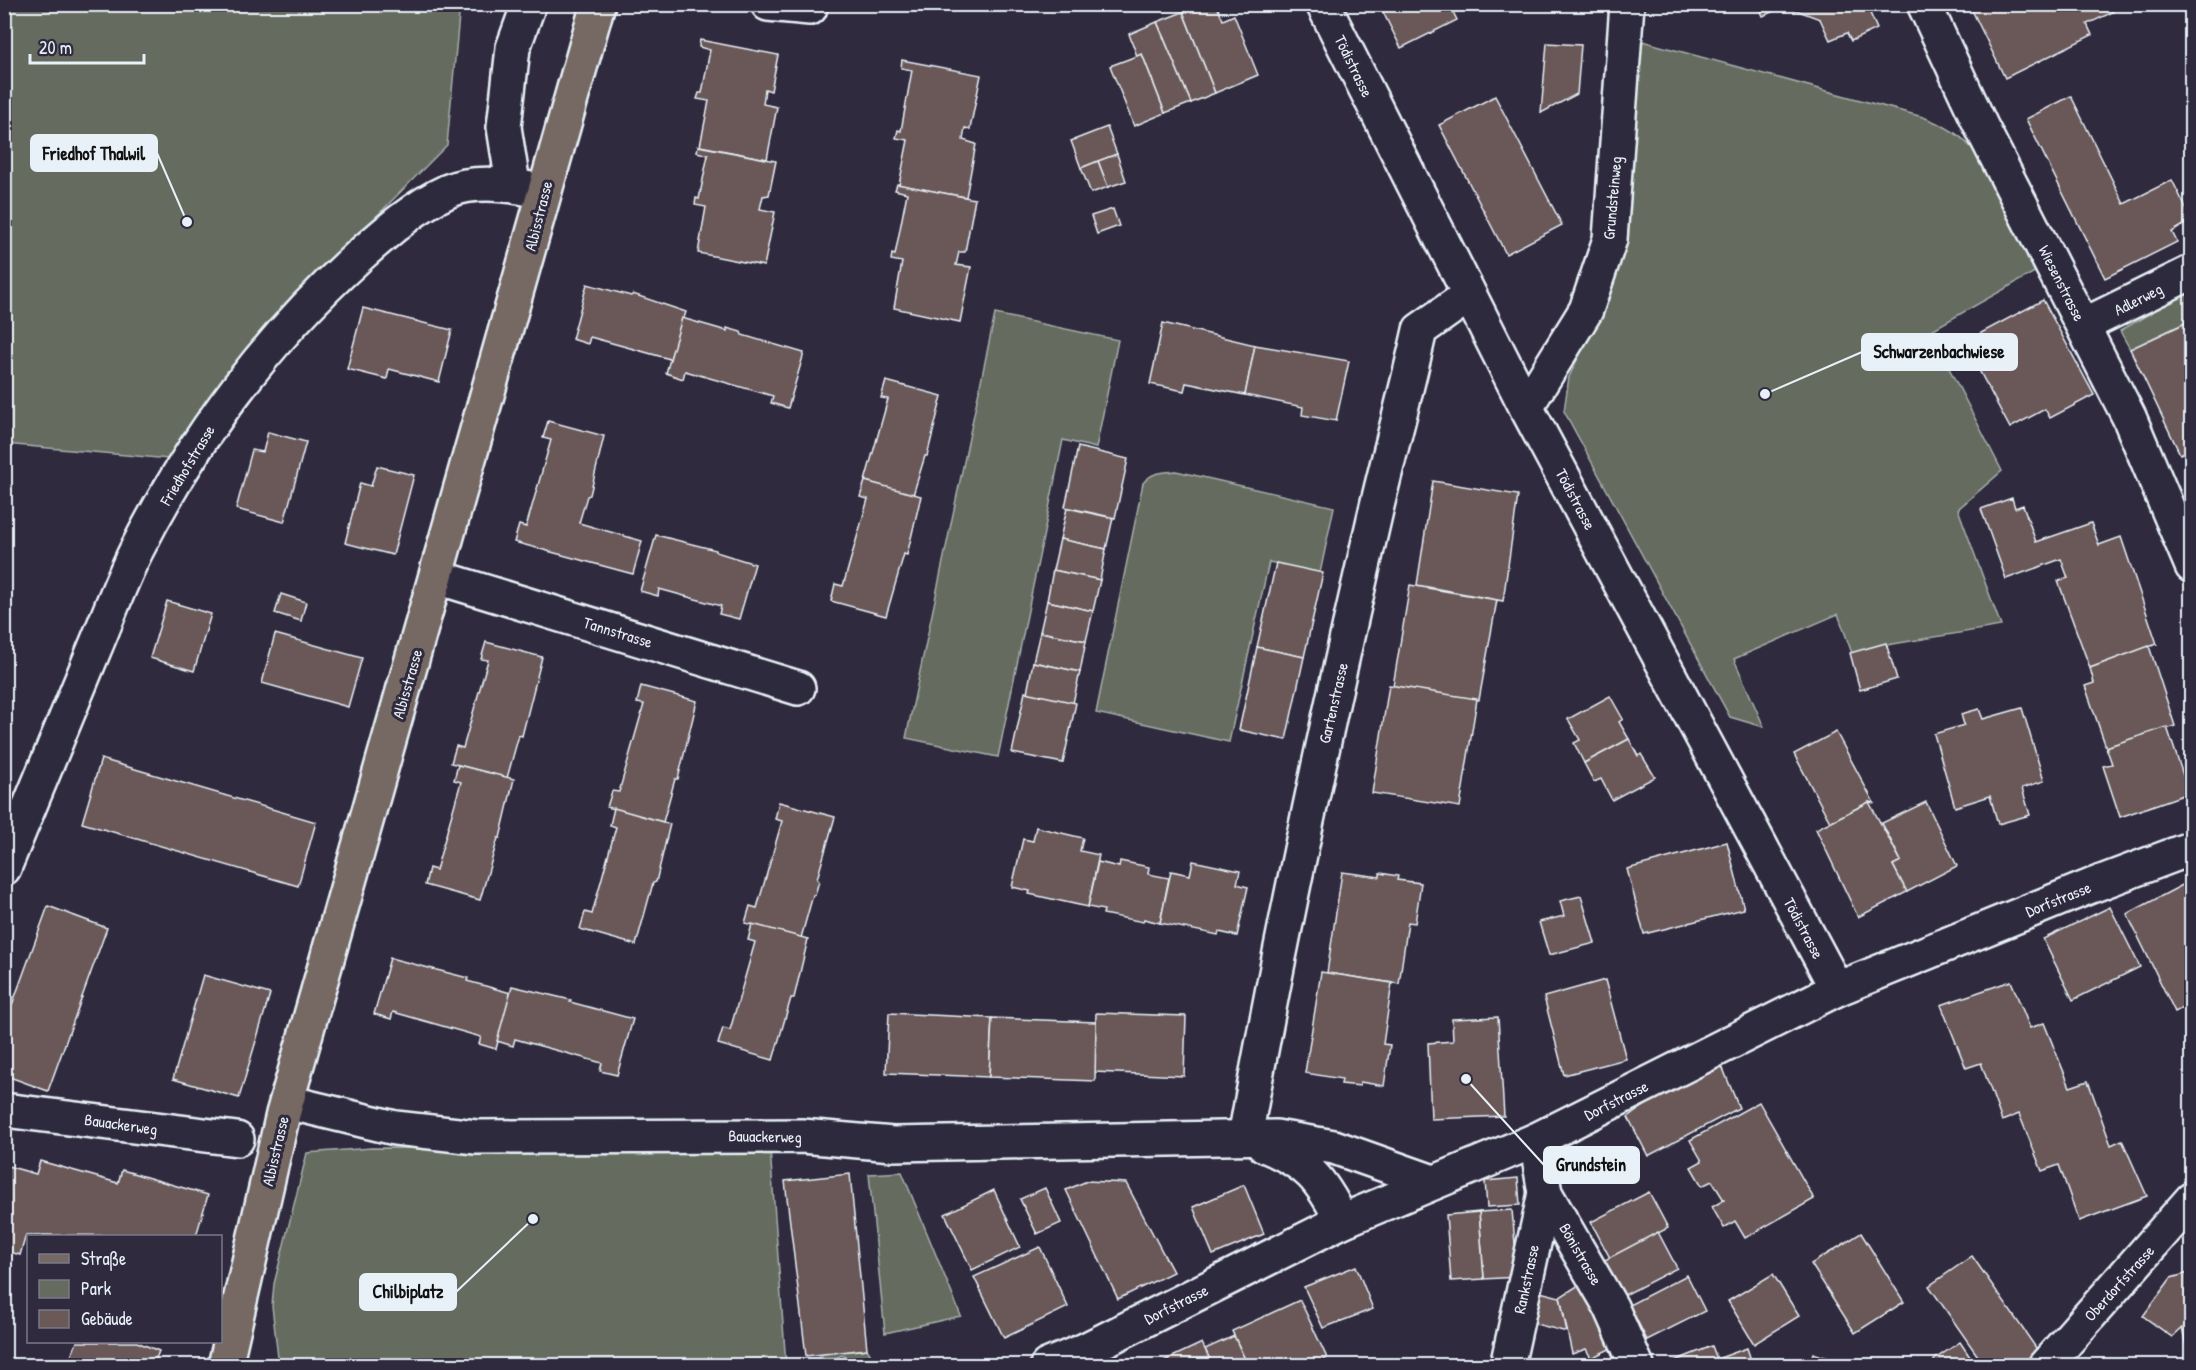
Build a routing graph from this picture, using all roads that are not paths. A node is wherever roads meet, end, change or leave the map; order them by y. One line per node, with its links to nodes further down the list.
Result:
1 (529, 4): 8 (street)
2 (598, 4): 8 (main road, Albisstrasse)
3 (768, 4): 7 (street)
4 (1323, 4): 10 (street, Tödistrasse)
5 (1627, 4): 12 (street, Grundsteinweg)
6 (1924, 4): 11 (street, Wiesenstrasse)
7 (810, 8)
8 (528, 188): 14 (main road, Albisstrasse); 17 (street, Friedhofstrasse)
9 (2192, 272): 11 (street, Adlerweg)
10 (1468, 296): 12 (street, Tödistrasse); 21 (street, Gartenstrasse)
11 (2084, 325): 13 (street, Wiesenstrasse)
12 (1526, 407): 18 (street, Tödistrasse)
13 (2192, 566)
14 (437, 577): 15 (street, Tannstrasse); 19 (main road, Albisstrasse)
15 (798, 688)
16 (2192, 848): 18 (street, Dorfstrasse)
17 (4, 868)
18 (1837, 989): 23 (street, Dorfstrasse)
19 (287, 1101): 21 (street, Bauackerweg); 28 (main road, Albisstrasse)
20 (4, 1110): 22 (street, Bauackerweg)
21 (1245, 1137): 24 (street); 27 (street)
22 (237, 1139)
23 (1536, 1140): 24 (street, Dorfstrasse); 25 (street, Bönistrasse)
24 (1433, 1182): 27 (street, Dorfstrasse)
25 (1545, 1193): 30 (street, Rankstrasse); 31 (street, Bönistrasse)
26 (2192, 1199): 32 (street, Oberdorfstrasse)
27 (1342, 1221): 29 (street, Dorfstrasse)
28 (225, 1365)
29 (1047, 1365)
30 (1508, 1365)
31 (1636, 1365)
32 (2045, 1365)

